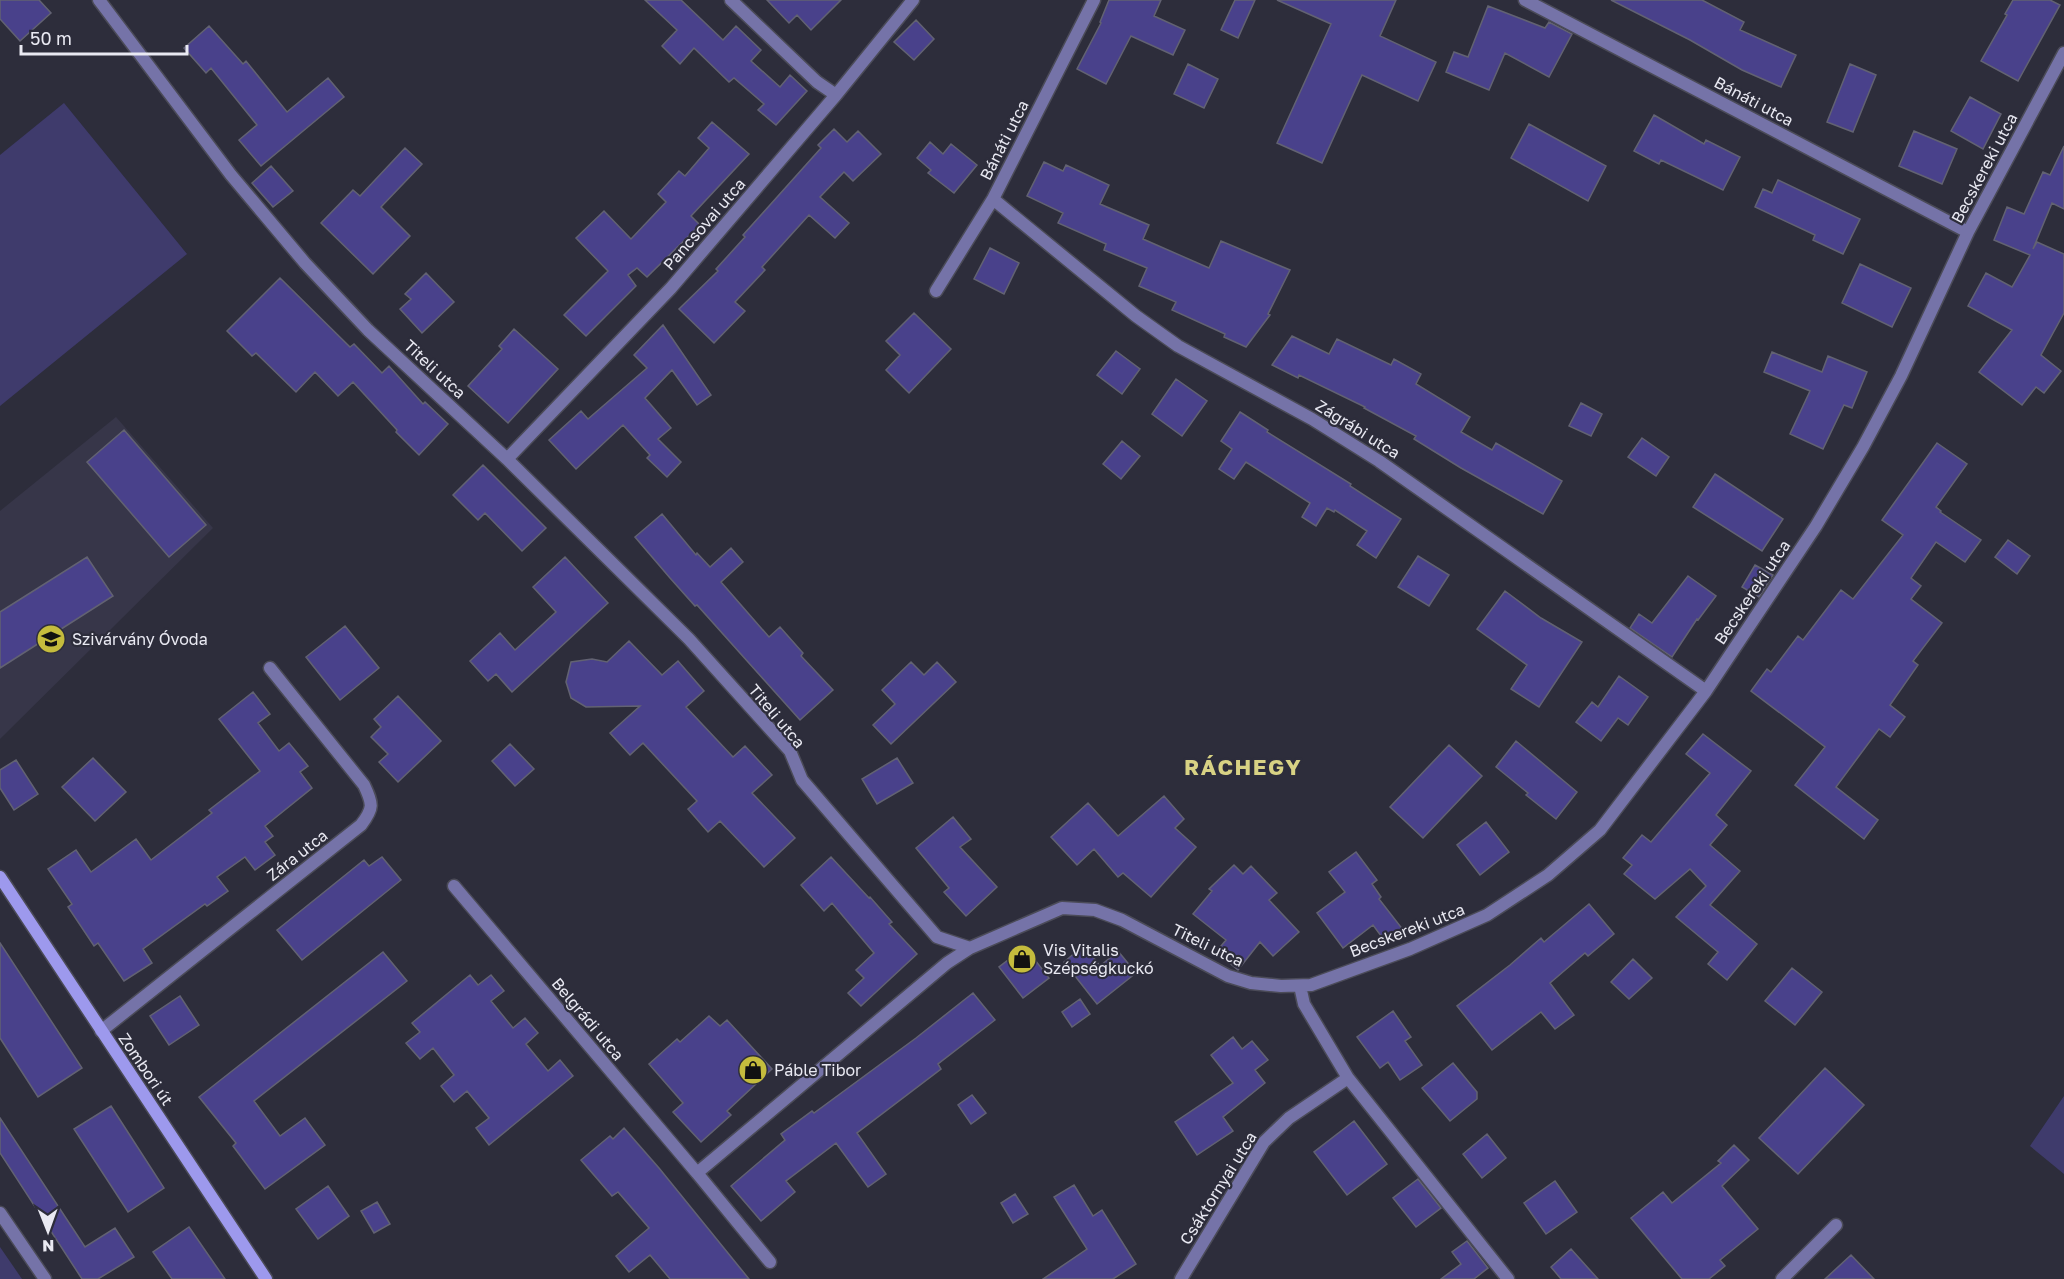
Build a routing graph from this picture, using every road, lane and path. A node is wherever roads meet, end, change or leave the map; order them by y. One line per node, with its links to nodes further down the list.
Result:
1 (99, 0): 11 (street, Titeli utca)
2 (730, 0): 7 (street)
3 (914, 0): 7 (street, Pancsovai utca)
4 (1094, 0): 8 (street, Bánáti utca)
5 (1525, 0): 9 (street, Bánáti utca)
6 (2064, 53): 9 (street, Becskereki utca)
7 (836, 95): 11 (street, Pancsovai utca)
8 (993, 199): 10 (street, Bánáti utca); 13 (street, Zágrábi utca)
9 (1968, 232): 13 (street, Becskereki utca)
10 (936, 291)
11 (507, 459): 16 (street, Titeli utca)
12 (270, 668): 18 (street, Zára utca)
13 (1706, 691): 17 (street, Becskereki utca)
14 (0, 877): 18 (street, Zombori út)
15 (454, 886): 20 (street, Belgrádi utca)
16 (970, 948): 17 (street, Titeli utca); 20 (street)
17 (1300, 986): 19 (street)
18 (101, 1031): 25 (street, Zombori út)
19 (1348, 1078): 26 (street, Csáktornyai utca); 27 (street)
20 (697, 1173): 23 (street, Belgrádi utca)
21 (0, 1213): 24 (street)
22 (1836, 1225): 28 (street)
23 (770, 1262)
24 (45, 1279)
25 (266, 1279)
26 (1181, 1279)
27 (1508, 1279)
28 (1782, 1279)

